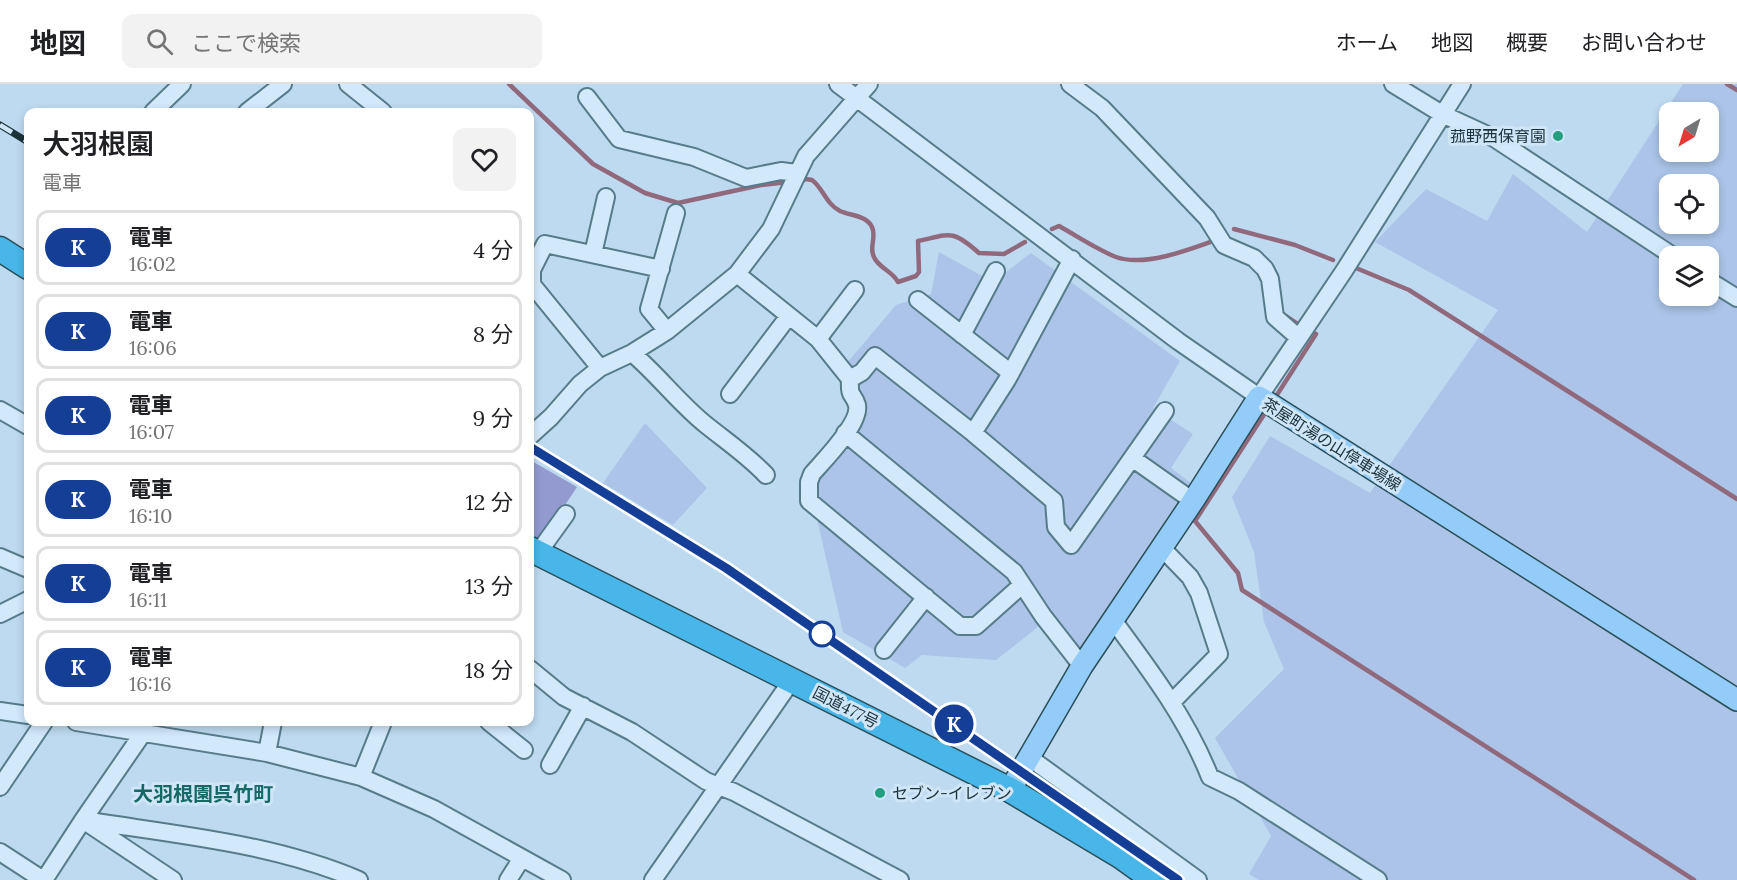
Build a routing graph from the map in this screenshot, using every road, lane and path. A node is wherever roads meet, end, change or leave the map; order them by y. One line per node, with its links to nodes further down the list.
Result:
1 (182, 84): 11 (street)
2 (283, 84): 12 (street)
3 (348, 84): 13 (street)
4 (838, 84): 10 (street)
5 (869, 84): 10 (street)
6 (1070, 84): 35 (street)
7 (1393, 84): 14 (street)
8 (1462, 84): 14 (street)
9 (587, 97): 15 (street)
10 (855, 97): 15 (street); 21 (street)
11 (157, 108)
12 (252, 108)
13 (373, 108)
14 (1442, 114): 18 (street); 35 (street)
15 (793, 180): 26 (street)
16 (606, 197): 20 (street)
17 (676, 213): 24 (street)
18 (1659, 247)
19 (0, 249): 22 (highway)
20 (593, 254): 23 (street); 24 (street)
21 (1072, 259): 39 (street); 42 (street)
22 (24, 264)
23 (534, 266)
24 (661, 269): 33 (street)
25 (996, 271): 34 (street)
26 (737, 274): 32 (street); 33 (street)
27 (1719, 287): 30 (street)
28 (534, 290): 38 (street)
29 (855, 290): 36 (street)
30 (1737, 298)
31 (918, 300): 34 (street)
32 (788, 317): 36 (street); 41 (street)
33 (668, 331): 37 (street)
34 (962, 335): 39 (street)
35 (1300, 337): 42 (street)
36 (818, 339): 40 (street)
37 (632, 353): 38 (street); 50 (street)
38 (600, 368): 46 (street)
39 (1011, 373): 48 (street)
40 (850, 379): 47 (street); 48 (street)
41 (730, 394)
42 (1267, 402): 51 (main road, 茶屋町湯の山停車場線); 66 (main road, 茶屋町湯の山停車場線)
43 (0, 410): 45 (street)
44 (1165, 411): 49 (street)
45 (24, 424)
46 (534, 432)
47 (845, 433): 57 (street); 58 (street)
48 (973, 433): 49 (street)
49 (1132, 458): 51 (street)
50 (766, 474)
51 (1193, 501): 53 (main road, 茶屋町湯の山停車場線)
52 (566, 514): 54 (street)
53 (1162, 548): 61 (main road, 茶屋町湯の山停車場線); 67 (street)
54 (534, 551): 65 (highway, 国道477号)
55 (0, 556): 56 (street)
56 (24, 562)
57 (1022, 585): 58 (street); 63 (street)
58 (926, 597): 62 (street)
59 (24, 602): 60 (street)
60 (0, 614)
61 (1113, 620): 63 (main road, 茶屋町湯の山停車場線); 67 (street)
62 (884, 650)
63 (1082, 666): 79 (main road, 茶屋町湯の山停車場線)
64 (534, 674): 68 (street)
65 (792, 680): 83 (street); 84 (highway, 国道477号)
66 (1737, 700)
67 (1172, 702): 97 (street)
68 (583, 706): 80 (street); 83 (street)
69 (0, 711): 70 (street)
70 (24, 714)
71 (41, 726): 82 (street)
72 (115, 726): 76 (street)
73 (272, 726): 78 (street)
74 (381, 726): 81 (street)
75 (494, 726): 77 (street)
76 (135, 728): 78 (street); 85 (street)
77 (524, 750)
78 (267, 753): 81 (street)
79 (1030, 758): 84 (main road, 茶屋町湯の山停車場線); 96 (street)
80 (550, 765)
81 (361, 777): 87 (street)
82 (0, 787)
83 (720, 787): 93 (street); 94 (street)
84 (1010, 790): 95 (highway, 国道477号)
85 (83, 820): 88 (street); 89 (street); 90 (street)
86 (0, 852): 88 (street)
87 (522, 858): 91 (street); 92 (street)
88 (44, 880)
89 (174, 880)
90 (359, 880)
91 (508, 880)
92 (562, 880)
93 (653, 880)
94 (900, 880)
95 (1154, 880)
96 (1198, 880)
97 (1378, 880)

